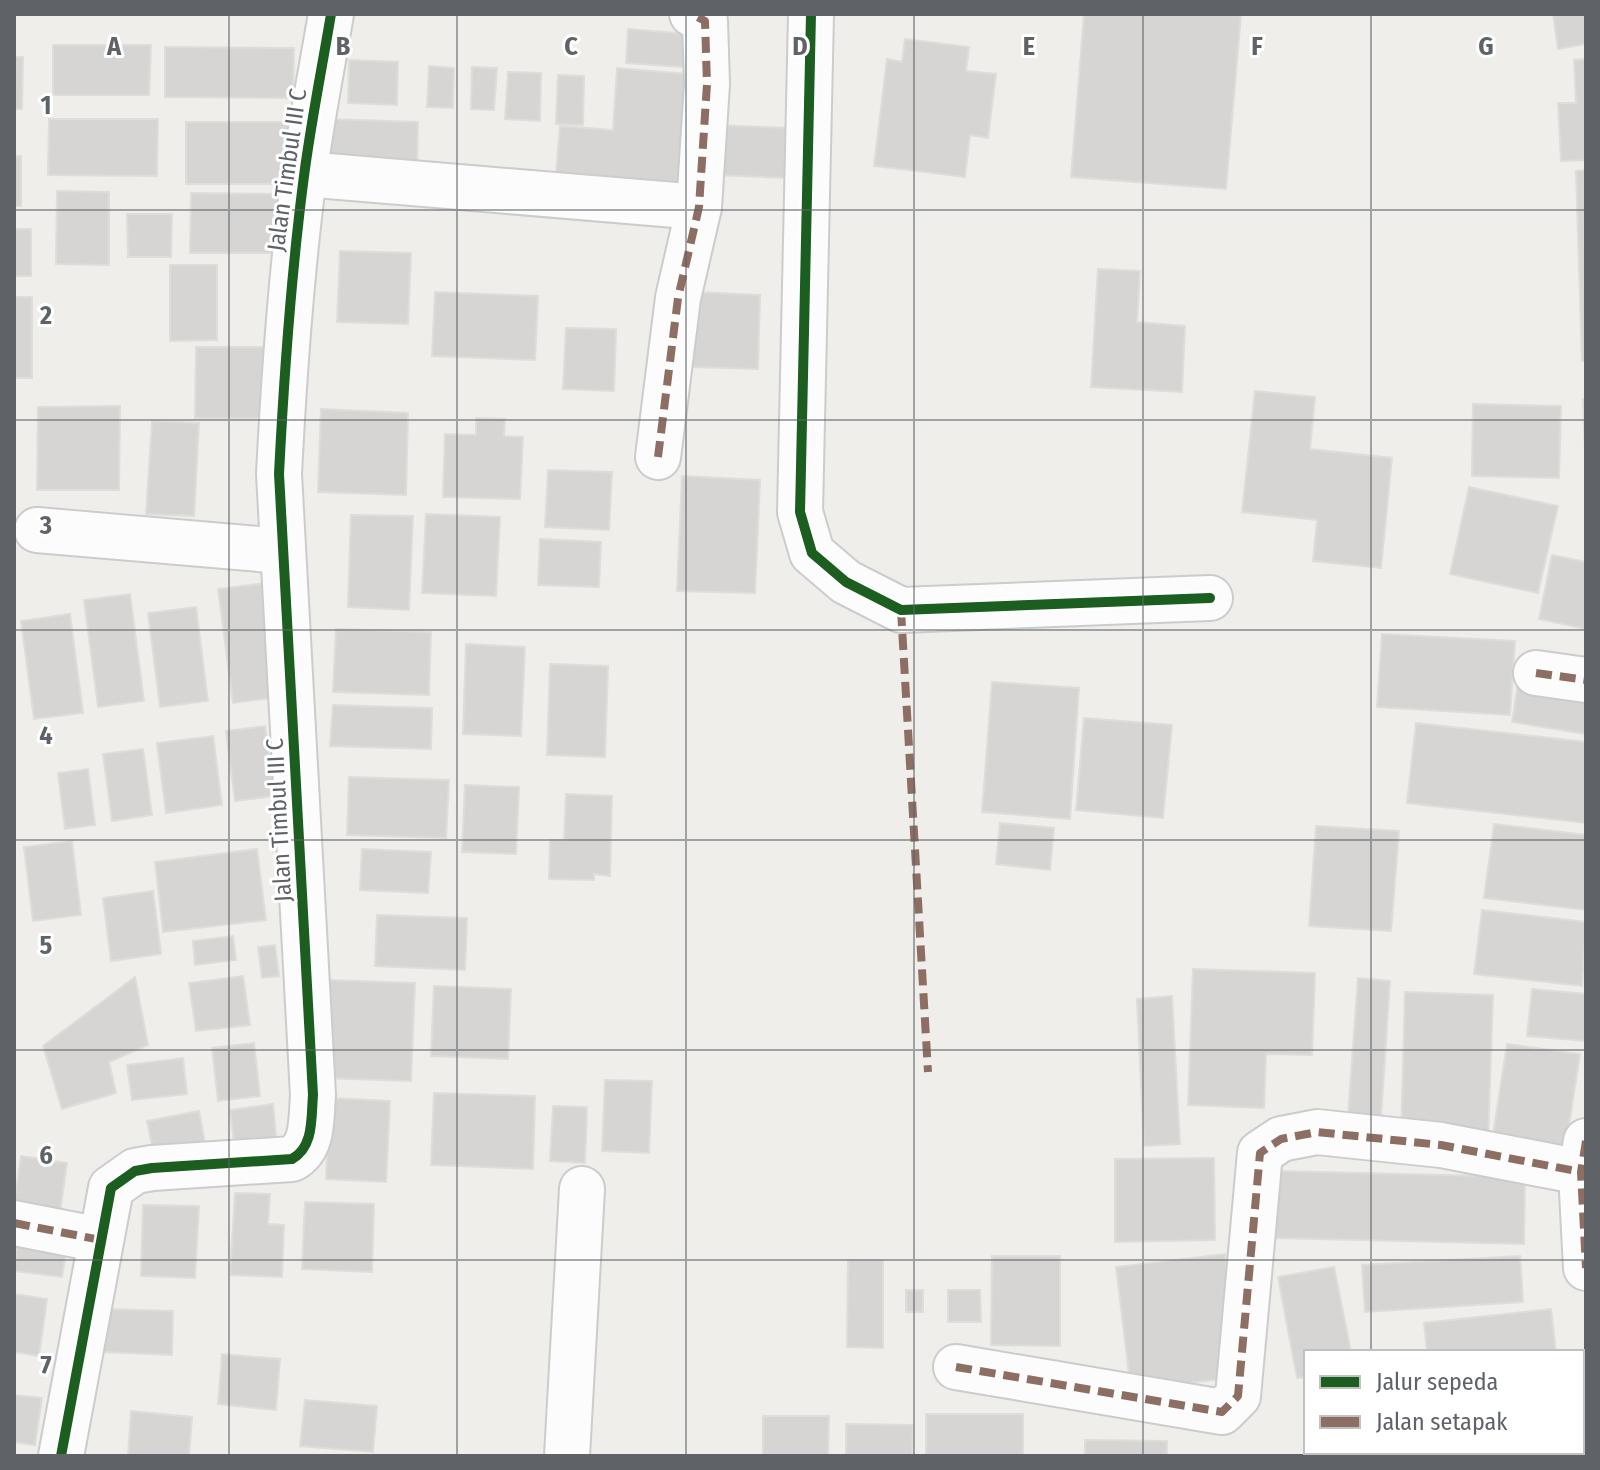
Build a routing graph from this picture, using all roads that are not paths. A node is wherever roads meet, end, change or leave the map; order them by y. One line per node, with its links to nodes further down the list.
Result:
1 (331, 14): 4 (street, Jalan Timbul III C)
2 (692, 14): 5 (street)
3 (811, 14): 9 (street)
4 (304, 174): 5 (street, Jalan Timbul III C); 8 (street, Jalan Timbul III C)
5 (699, 207): 6 (street)
6 (658, 457)
7 (37, 530): 8 (street)
8 (282, 551): 15 (street, Jalan Timbul III C)
9 (1210, 598)
10 (1536, 673): 11 (street)
11 (1586, 680)
12 (1584, 1157): 16 (street); 17 (street)
13 (582, 1189): 19 (street)
14 (14, 1223): 15 (street)
15 (101, 1240): 18 (street, Jalan Timbul III C)
16 (1586, 1268)
17 (956, 1367)
18 (61, 1456)
19 (567, 1456)

